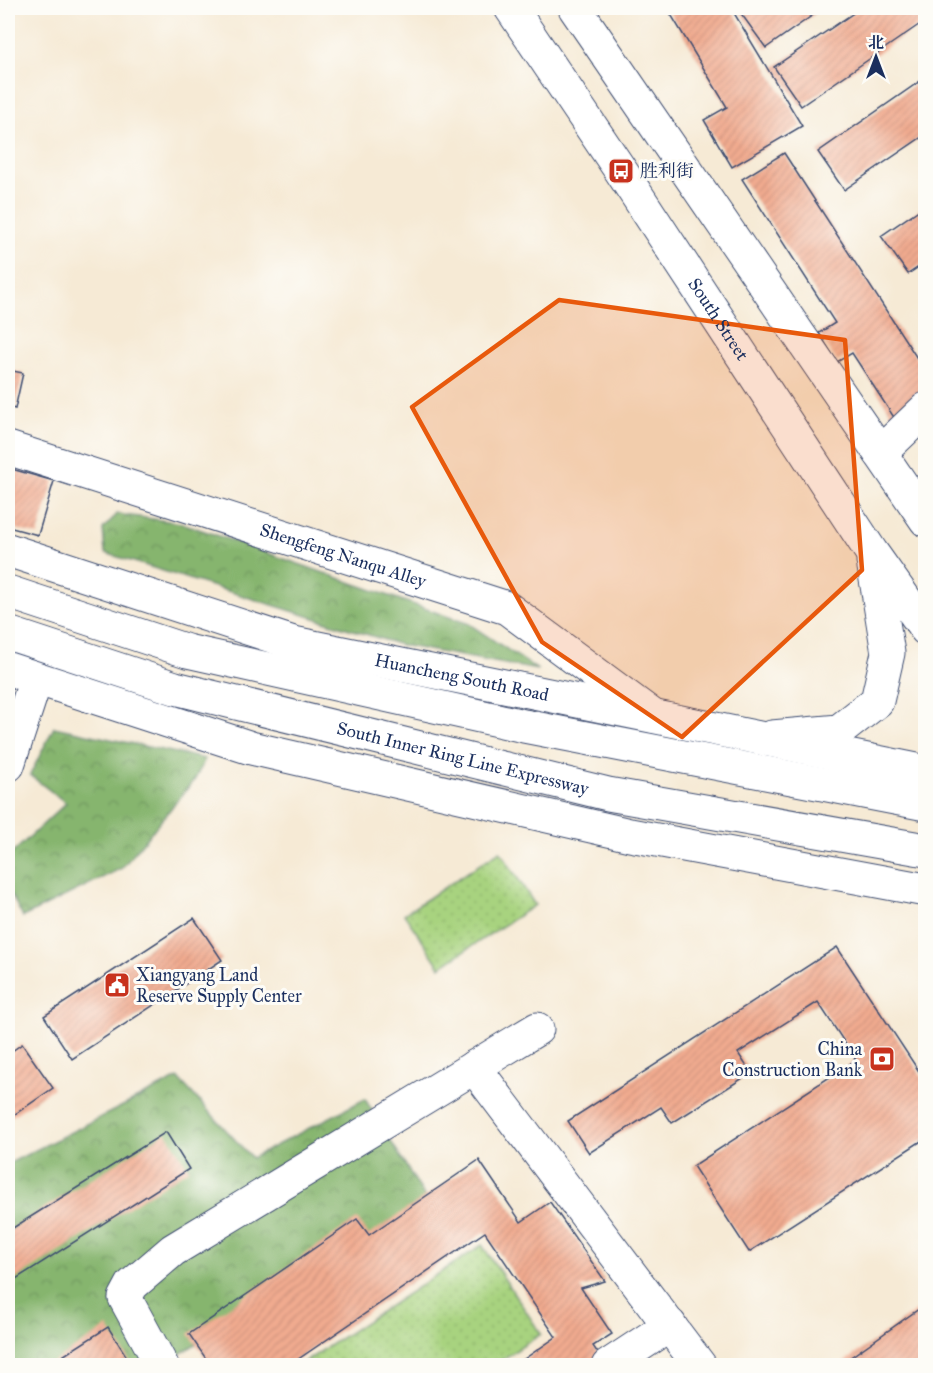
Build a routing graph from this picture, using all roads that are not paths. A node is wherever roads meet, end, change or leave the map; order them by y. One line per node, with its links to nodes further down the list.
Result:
1 (510, 8): 8 (main road, South Street)
2 (575, 8): 5 (main road)
3 (926, 409): 5 (main road)
4 (8, 448): 13 (main road, Shengfeng Nanqu Alley)
5 (880, 453): 6 (main road)
6 (926, 520)
7 (8, 550): 13 (main road, Huancheng South Road)
8 (872, 554): 10 (main road, South Street); 14 (main road)
9 (8, 592): 18 (main road)
10 (926, 630)
11 (8, 633): 19 (main road, South Inner Ring Line Expressway)
12 (22, 674): 15 (main road); 20 (main road)
13 (653, 716): 14 (main road, Huancheng South Road)
14 (760, 738): 17 (main road, Huancheng South Road)
15 (12, 740): 16 (main road)
16 (8, 765)
17 (926, 772)
18 (926, 804)
19 (926, 850)
20 (820, 870): 21 (main road); 22 (main road)
21 (926, 890)
22 (926, 898)
23 (537, 1029): 24 (main road)
24 (474, 1067): 25 (main road); 26 (main road)
25 (670, 1325): 27 (main road); 28 (main road)
26 (162, 1365)
27 (609, 1365)
28 (700, 1365)

